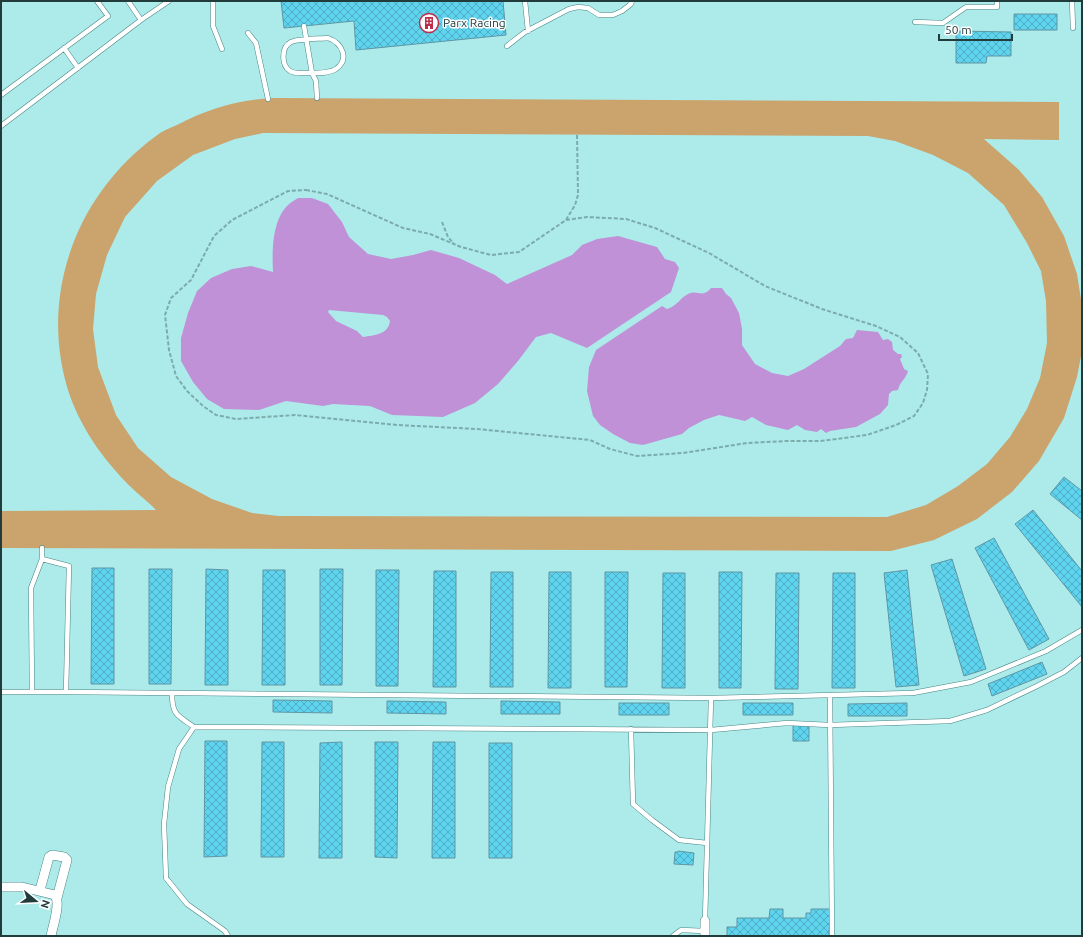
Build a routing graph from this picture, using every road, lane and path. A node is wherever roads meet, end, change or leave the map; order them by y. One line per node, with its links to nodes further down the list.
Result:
1 (97, 1): 17 (lane)
2 (128, 1): 9 (lane)
3 (169, 1): 9 (lane)
4 (213, 1): 18 (lane)
5 (524, 1): 13 (lane)
6 (632, 1): 13 (lane)
7 (997, 1): 10 (lane)
8 (1072, 1): 12 (lane)
9 (141, 20): 19 (lane)
10 (915, 22)
11 (304, 26): 15 (lane)
12 (1073, 28)
13 (528, 30): 16 (lane)
14 (248, 32): 23 (lane)
15 (306, 40): 20 (lane); 20 (lane); 20 (lane)
16 (507, 46)
17 (64, 48): 19 (lane); 21 (lane)
18 (222, 49)
19 (78, 68): 24 (lane)
20 (312, 73): 22 (lane)
21 (1, 95)
22 (317, 98)
23 (268, 99)
24 (1, 126)
25 (577, 135): 26 (path)
26 (566, 220): 28 (path); 28 (path)
27 (442, 222): 28 (path)
28 (455, 244)
29 (42, 548): 30 (lane)
30 (42, 559): 34 (lane); 35 (lane)
31 (1082, 630): 37 (lane)
32 (1082, 658): 39 (lane)
33 (1, 692): 34 (lane)
34 (32, 692): 35 (lane)
35 (66, 692): 36 (lane)
36 (172, 693): 38 (lane); 40 (lane)
37 (830, 696): 38 (lane); 39 (lane)
38 (711, 698): 42 (lane)
39 (830, 725): 42 (lane); 51 (lane)
40 (194, 727): 41 (lane); 49 (lane)
41 (631, 729): 42 (lane); 43 (lane)
42 (711, 730): 43 (lane)
43 (707, 843): 47 (lane)
44 (1, 887): 45 (street)
45 (40, 890): 46 (street); 46 (street)
46 (58, 898): 48 (street)
47 (705, 929): 50 (lane)
48 (51, 936)
49 (228, 936)
50 (673, 936)
51 (832, 936)

